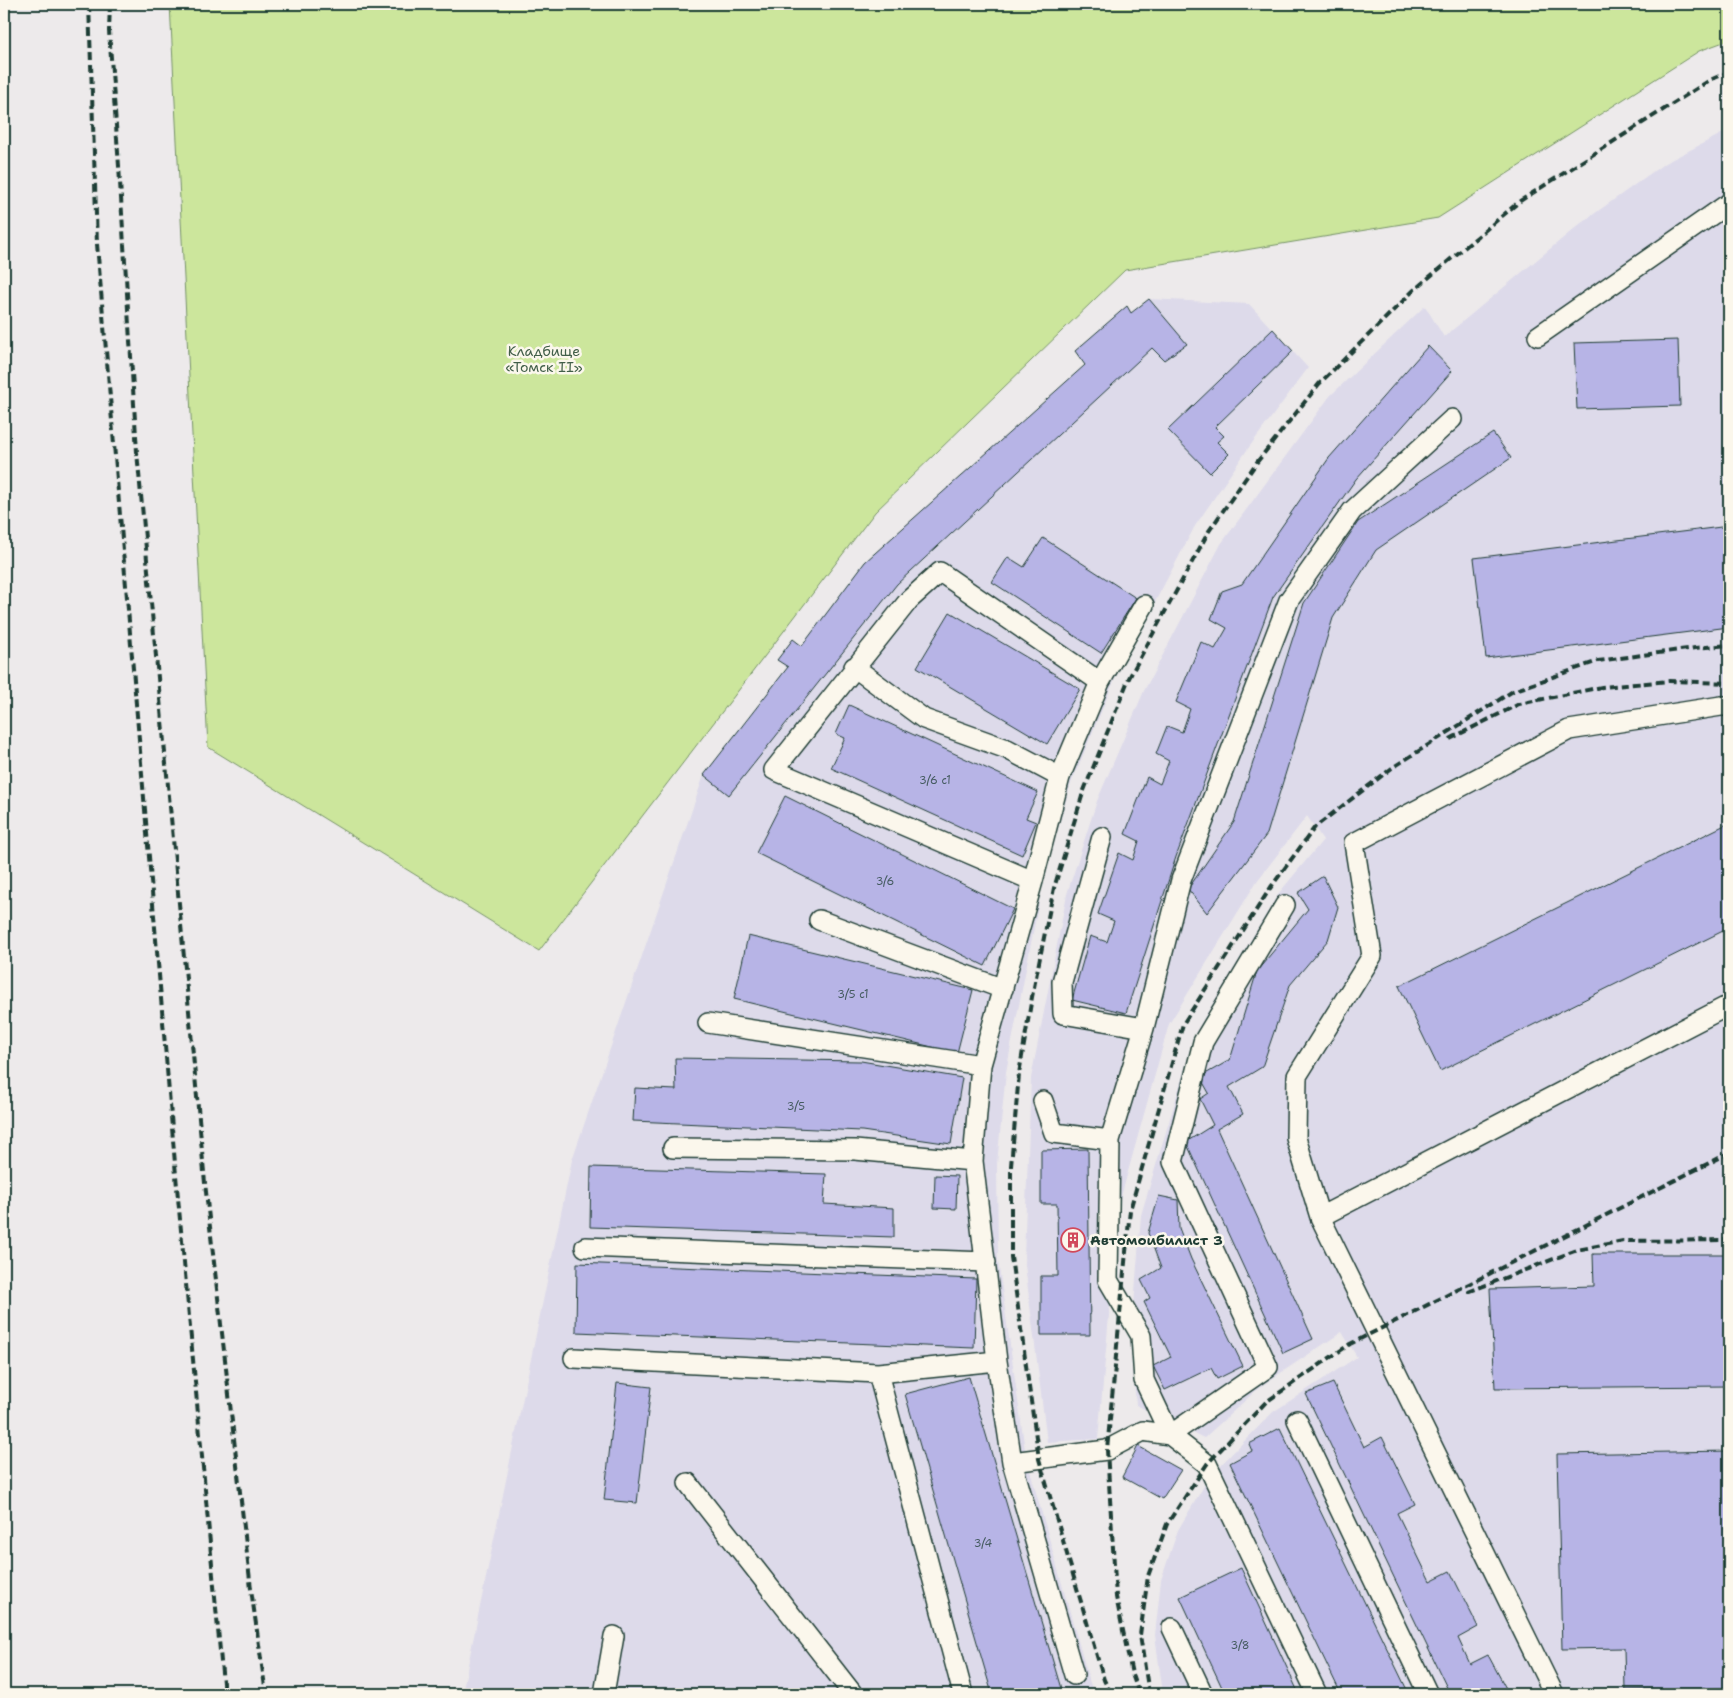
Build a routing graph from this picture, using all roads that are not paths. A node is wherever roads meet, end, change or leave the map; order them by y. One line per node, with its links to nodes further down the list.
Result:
1 (1729, 202): 2 (lane)
2 (1538, 336)
3 (1452, 418): 16 (lane)
4 (1144, 605): 6 (lane)
5 (854, 667): 6 (lane); 8 (lane); 10 (lane)
6 (1100, 682): 8 (lane)
7 (1729, 706): 22 (lane)
8 (1060, 777): 10 (lane)
9 (1102, 837): 16 (lane)
10 (1033, 881): 13 (lane)
11 (1285, 905): 29 (lane)
12 (819, 920): 13 (lane)
13 (1003, 989): 17 (lane)
14 (1729, 1005): 22 (lane)
15 (708, 1023): 17 (lane)
16 (1144, 1028): 19 (lane)
17 (981, 1065): 21 (lane)
18 (1043, 1101): 19 (lane)
19 (1110, 1140): 29 (lane)
20 (673, 1148): 21 (lane)
21 (973, 1161): 24 (lane)
22 (1320, 1217): 41 (lane)
23 (585, 1247): 24 (lane)
24 (986, 1262): 26 (lane)
25 (574, 1358): 27 (lane)
26 (998, 1361): 27 (lane); 30 (lane)
27 (878, 1373): 37 (lane)
28 (1298, 1420): 40 (lane)
29 (1170, 1435): 30 (lane); 39 (lane)
30 (1012, 1462): 34 (lane)
31 (688, 1483): 36 (lane)
32 (1172, 1628): 38 (lane)
33 (614, 1636): 35 (lane)
34 (1074, 1675)
35 (604, 1694)
36 (853, 1694)
37 (964, 1694)
38 (1203, 1694)
39 (1317, 1694)
40 (1428, 1694)
41 (1554, 1694)

